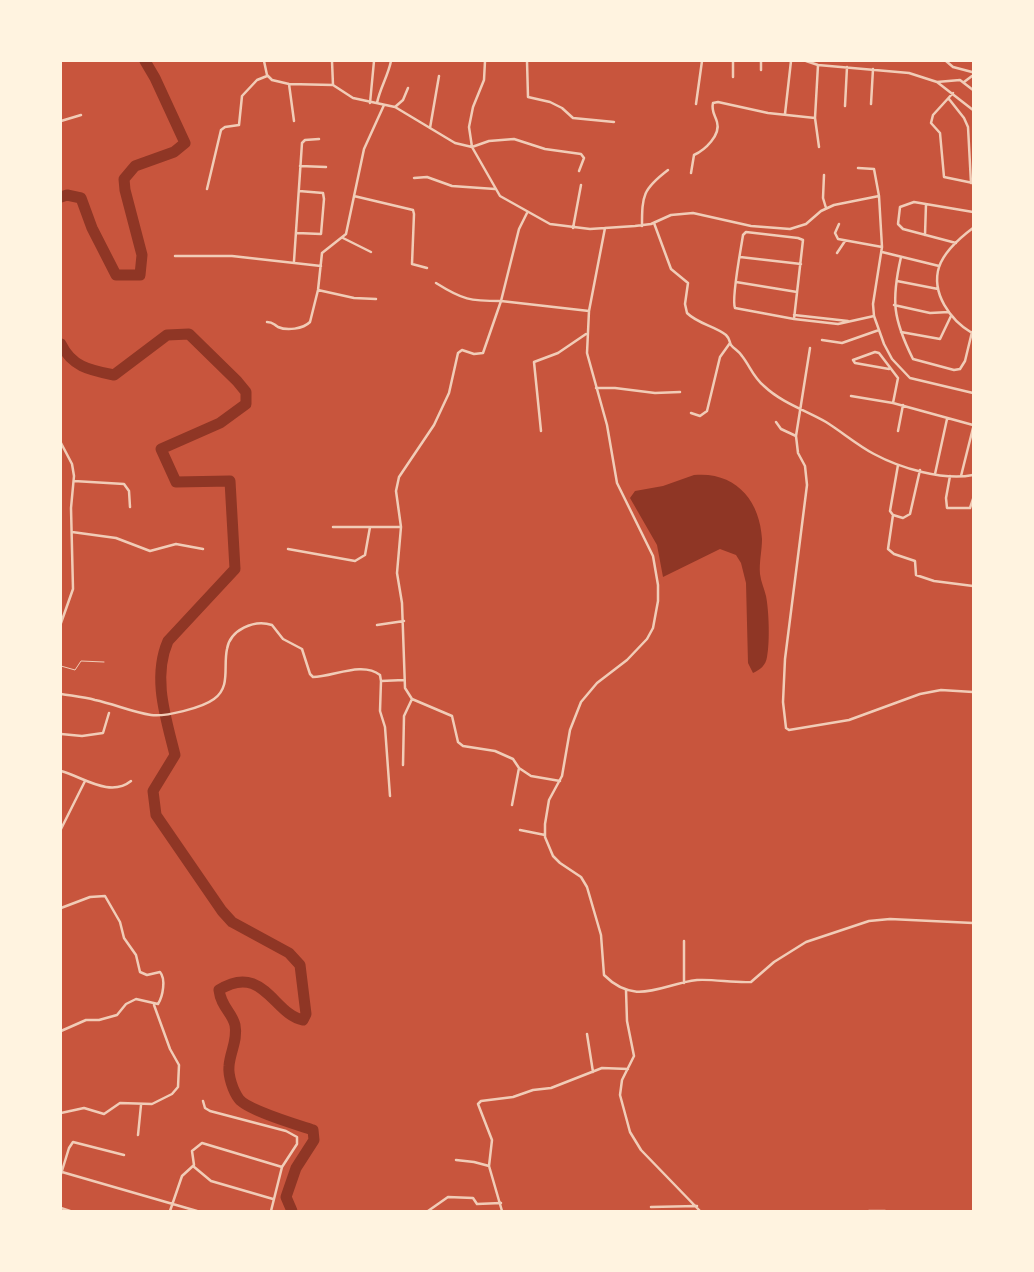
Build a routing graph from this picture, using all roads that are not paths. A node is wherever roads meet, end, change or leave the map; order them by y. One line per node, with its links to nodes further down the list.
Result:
1 (264, 61): 19 (street)
2 (332, 61): 26 (street)
3 (374, 61): 31 (street)
4 (391, 61): 32 (street)
5 (485, 61): 47 (street)
6 (527, 61): 44 (street)
7 (702, 61): 33 (street)
8 (734, 61): 22 (street)
9 (761, 61): 17 (street)
10 (791, 61): 39 (street)
11 (806, 61): 13 (street)
12 (946, 61): 18 (street)
13 (811, 62): 14 (street)
14 (818, 65): 15 (street); 41 (street)
15 (848, 67): 16 (street); 36 (street)
16 (873, 68): 23 (street); 34 (street)
17 (761, 70)
18 (972, 71): 21 (street)
19 (267, 75): 25 (street); 59 (street)
20 (439, 76): 45 (street)
21 (972, 76): 24 (street)
22 (733, 77)
23 (937, 82): 24 (street); 29 (street)
24 (964, 82): 28 (street)
25 (289, 84): 26 (street); 43 (street)
26 (333, 85): 31 (street)
27 (408, 88): 37 (street)
28 (973, 90)
29 (953, 93): 30 (street); 38 (street)
30 (949, 99): 57 (street); 57 (street)
31 (370, 102): 32 (street)
32 (377, 103): 35 (street)
33 (696, 104)
34 (871, 104)
35 (384, 105): 37 (street); 62 (street)
36 (845, 106)
37 (394, 107): 45 (street)
38 (973, 110)
39 (786, 114): 41 (street); 54 (street)
40 (81, 115): 42 (street)
41 (815, 118): 48 (street)
42 (61, 121)
43 (294, 121)
44 (614, 122)
45 (430, 128): 47 (street)
46 (319, 140): 49 (street)
47 (472, 147): 53 (street); 60 (street)
48 (819, 148)
49 (300, 166): 50 (street); 61 (street)
50 (326, 167)
51 (858, 168): 63 (street)
52 (668, 170): 70 (street)
53 (579, 171)
54 (691, 173)
55 (824, 175): 65 (street)
56 (414, 178): 60 (street)
57 (972, 183)
58 (581, 185): 71 (street)
59 (207, 189)
60 (495, 189): 67 (street)
61 (298, 191): 74 (street); 74 (street)
62 (354, 196): 76 (street); 90 (street)
63 (879, 196): 65 (street); 79 (street)
64 (926, 204): 66 (street); 75 (street); 75 (street)
65 (826, 208): 68 (street)
66 (973, 212)
67 (527, 213): 71 (street); 98 (street)
68 (654, 223): 70 (street); 114 (street)
69 (839, 224): 77 (street)
70 (642, 226): 72 (street)
71 (573, 228): 72 (street)
72 (605, 228): 100 (street)
73 (973, 228): 78 (street)
74 (297, 233): 86 (street)
75 (925, 235): 78 (street)
76 (343, 238): 80 (street); 88 (street)
77 (845, 241): 79 (street); 82 (street)
78 (956, 243): 89 (street)
79 (882, 247): 81 (street)
80 (371, 252)
81 (882, 252): 85 (street); 103 (street)
82 (837, 253)
83 (175, 256): 86 (street)
84 (740, 257): 87 (street); 87 (street); 92 (street)
85 (901, 257): 89 (street); 91 (street)
86 (294, 261): 88 (street)
87 (801, 264): 96 (street)
88 (321, 266): 95 (street)
89 (939, 266): 94 (street)
90 (426, 268)
91 (897, 281): 94 (street); 99 (street)
92 (736, 282): 96 (street); 105 (street)
93 (436, 283): 98 (street)
94 (938, 289): 101 (street)
95 (318, 290): 97 (street); 107 (street)
96 (797, 292): 102 (street)
97 (376, 299)
98 (501, 301): 100 (street); 146 (street)
99 (894, 305): 101 (street); 110 (street)
100 (589, 310): 112 (street)
101 (948, 312): 104 (street)
102 (795, 314): 105 (street); 106 (street); 108 (street)
103 (874, 316): 108 (street); 109 (street)
104 (951, 316): 110 (street); 111 (street)
105 (789, 317): 106 (street)
106 (794, 319): 108 (street)
107 (267, 322)
108 (850, 322)
109 (879, 330): 113 (street); 116 (street)
110 (901, 332): 111 (street)
111 (972, 333)
112 (586, 334): 119 (street); 130 (street)
113 (822, 340)
114 (730, 343): 125 (street); 126 (street)
115 (810, 348): 125 (street)
116 (892, 359): 117 (street); 121 (street)
117 (886, 362): 118 (street); 118 (street)
118 (890, 369): 123 (street)
119 (596, 388): 120 (street); 168 (street)
120 (680, 392)
121 (973, 393)
122 (851, 396): 123 (street)
123 (893, 403): 124 (street)
124 (903, 405): 127 (street); 131 (street)
125 (800, 410): 132 (street); 134 (street)
126 (691, 413)
127 (947, 419): 129 (street); 136 (street)
128 (776, 422): 132 (street)
129 (973, 426): 139 (street)
130 (541, 431)
131 (898, 431)
132 (796, 436): 158 (street)
133 (61, 443): 140 (street)
134 (898, 464): 135 (street); 143 (street)
135 (920, 470): 136 (street); 143 (street)
136 (935, 474): 138 (street)
137 (973, 475): 139 (street)
138 (950, 476): 139 (street); 141 (street)
139 (961, 476)
140 (74, 481): 142 (street); 147 (street)
141 (973, 499)
142 (130, 507)
143 (892, 514): 150 (street)
144 (333, 527): 145 (street)
145 (370, 527): 146 (street); 149 (street)
146 (401, 527): 151 (street)
147 (72, 532): 148 (street); 152 (street)
148 (203, 549)
149 (288, 549)
150 (973, 586)
151 (404, 621): 153 (street); 156 (street)
152 (61, 623)
153 (377, 626)
154 (104, 662): 155 (lane)
155 (61, 666)
156 (404, 680): 157 (street); 160 (street)
157 (382, 681): 159 (street); 169 (street)
158 (973, 692)
159 (61, 694)
160 (412, 698): 163 (street); 164 (street)
161 (108, 713): 162 (street)
162 (61, 734)
163 (404, 765)
164 (519, 768): 168 (street); 170 (street)
165 (61, 771): 166 (street)
166 (85, 781): 167 (street); 171 (street)
167 (131, 781)
168 (560, 781): 173 (street)
169 (390, 796)
170 (512, 805)
171 (61, 829)
172 (520, 830): 173 (street)
173 (545, 835): 178 (street)
174 (61, 908): 179 (street)
175 (973, 922): 177 (street)
176 (684, 941): 177 (street)
177 (684, 983): 178 (street)
178 (626, 990): 182 (street)
179 (154, 1005): 180 (street); 185 (street)
180 (61, 1032)
181 (587, 1034): 183 (street)
182 (628, 1069): 183 (street); 197 (street)
183 (593, 1072): 191 (street)
184 (203, 1101): 192 (street)
185 (141, 1105): 186 (street); 187 (street)
186 (61, 1113)
187 (138, 1135)
188 (124, 1155): 193 (street)
189 (456, 1160): 191 (street)
190 (193, 1166): 192 (street); 194 (street); 196 (street)
191 (489, 1166): 195 (street)
192 (282, 1167): 194 (street)
193 (62, 1173): 196 (street)
194 (273, 1199): 203 (street)
195 (501, 1203): 204 (street); 205 (street)
196 (172, 1204): 201 (street); 202 (street)
197 (697, 1206): 198 (street); 206 (street)
198 (651, 1207)
199 (61, 1208): 200 (street)
200 (70, 1211)
201 (170, 1211)
202 (196, 1211)
203 (271, 1211)
204 (428, 1211)
205 (502, 1211)
206 (700, 1211)
207 (869, 1211): 208 (street)
208 (885, 1211)

